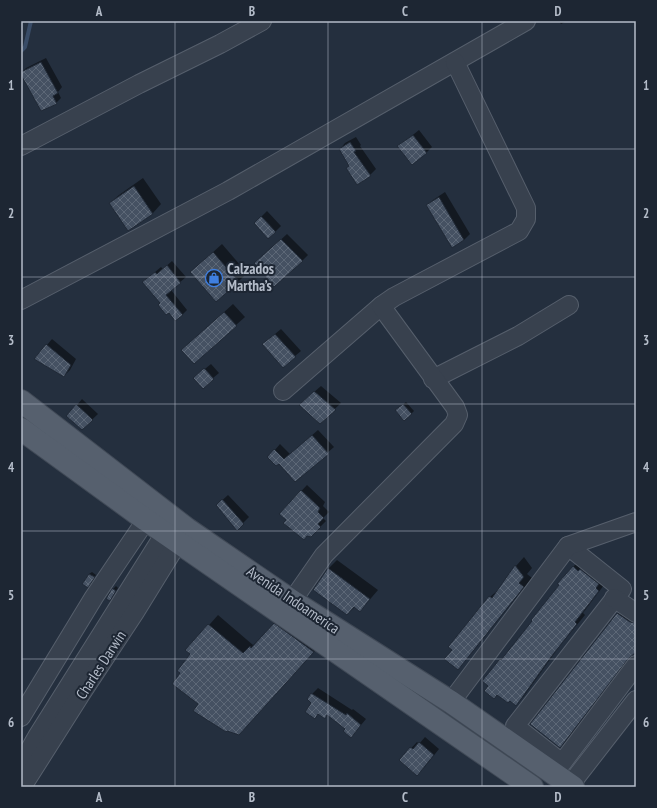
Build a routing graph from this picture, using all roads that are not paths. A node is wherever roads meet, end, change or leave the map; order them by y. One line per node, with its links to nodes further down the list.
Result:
1 (262, 21): 4 (street)
2 (526, 21): 3 (street)
3 (455, 62): 5 (street); 7 (street)
4 (21, 146)
5 (21, 300)
6 (569, 305): 8 (street)
7 (380, 306): 8 (street); 9 (street)
8 (433, 379): 19 (street)
9 (283, 391)
10 (21, 401): 14 (main road, Avenida Indoamerica)
11 (21, 429): 12 (main road, Avenida Indoamerica)
12 (146, 520): 14 (main road, Avenida Indoamerica); 16 (street)
13 (636, 522): 15 (street)
14 (176, 531): 17 (street); 19 (main road, Avenida Indoamerica); 27 (street, Charles Darwin); 28 (main road, Avenida Indoamerica)
15 (568, 546): 18 (street); 23 (street)
16 (126, 551): 17 (street); 24 (street)
17 (145, 563): 25 (street)
18 (614, 598): 20 (street); 21 (street)
19 (292, 601): 23 (main road, Avenida Indoamerica)
20 (636, 613)
21 (636, 665)
22 (636, 700): 26 (street)
23 (452, 702): 26 (main road, Avenida Indoamerica)
24 (21, 717)
25 (21, 764)
26 (571, 786)
27 (22, 787)
28 (532, 787)

